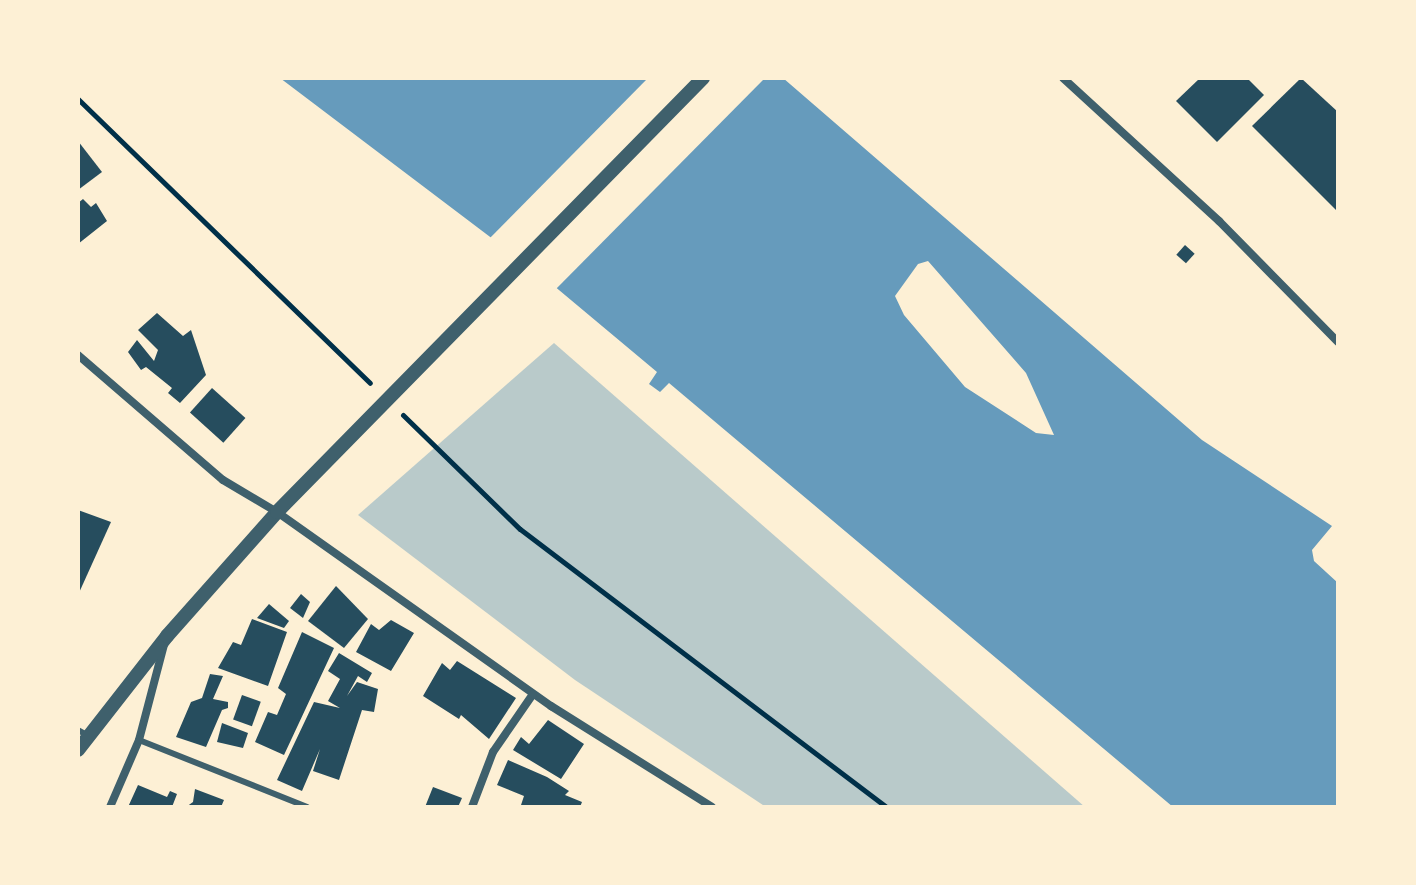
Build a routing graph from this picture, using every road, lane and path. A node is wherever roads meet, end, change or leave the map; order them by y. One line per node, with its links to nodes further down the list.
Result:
1 (703, 78): 8 (street)
2 (1063, 78): 4 (street)
3 (78, 99): 6 (path)
4 (1338, 342)
5 (78, 355): 8 (street)
6 (374, 387)
7 (396, 409): 18 (path)
8 (277, 512): 9 (street); 10 (street)
9 (167, 636): 11 (street); 12 (street)
10 (533, 694): 16 (street); 17 (street)
11 (84, 733): 13 (street)
12 (139, 740): 14 (street); 15 (lane)
13 (78, 750)
14 (110, 807)
15 (307, 807)
16 (472, 807)
17 (712, 807)
18 (886, 807)

